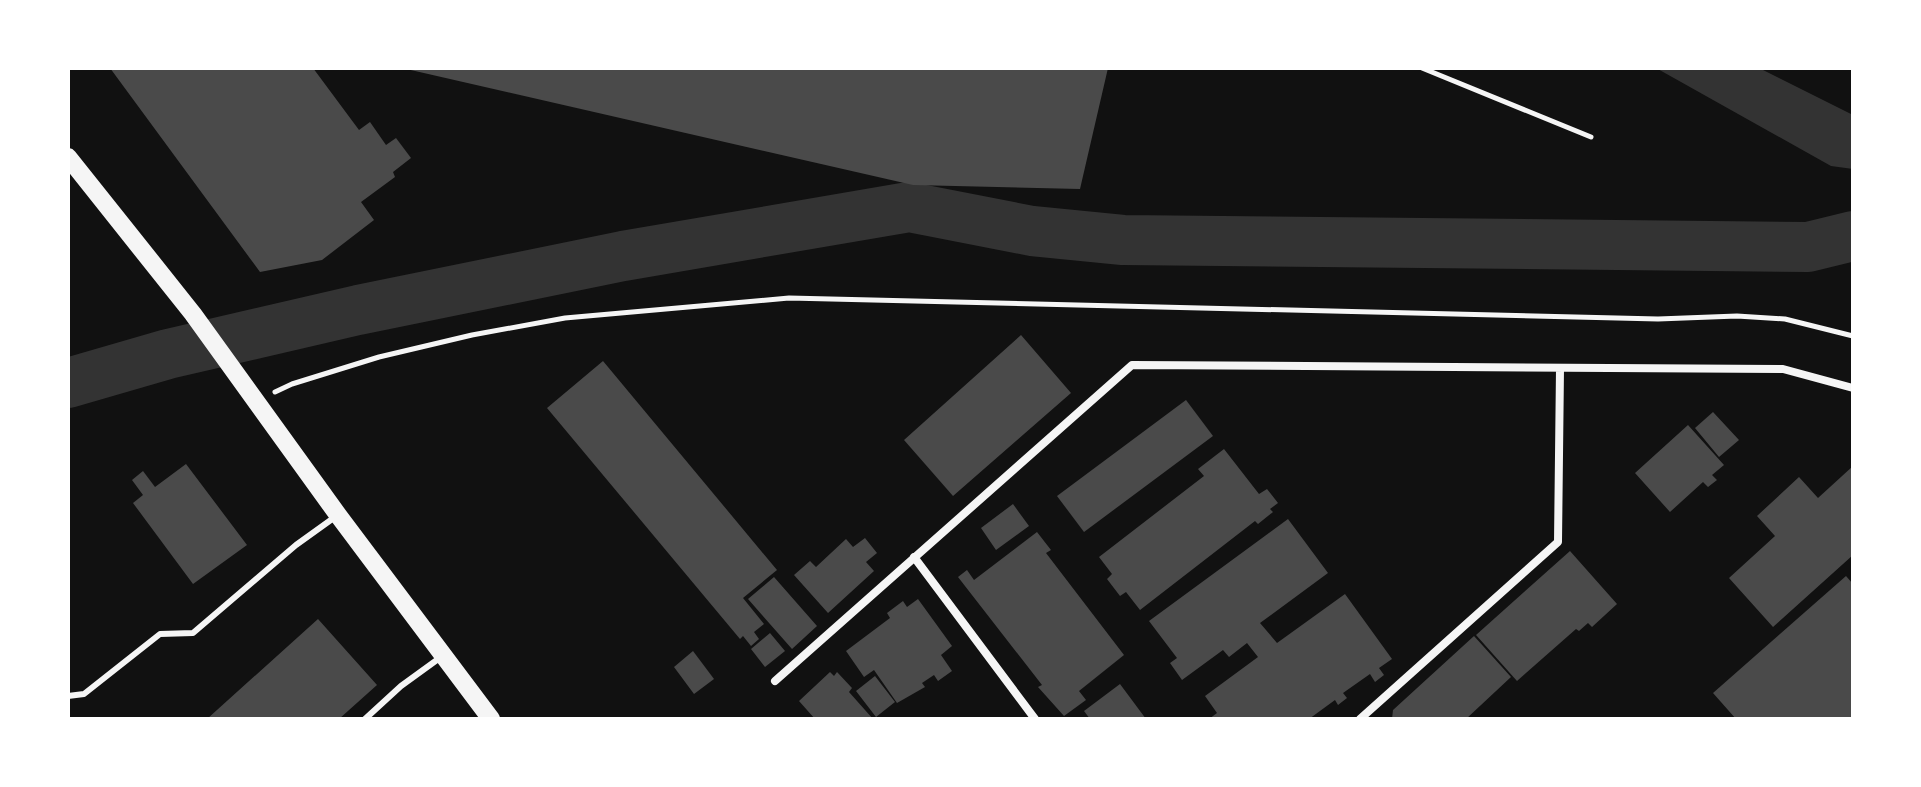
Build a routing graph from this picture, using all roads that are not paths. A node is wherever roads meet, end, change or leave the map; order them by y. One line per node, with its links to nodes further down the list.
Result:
1 (68, 157): 4 (main road)
2 (1560, 369): 3 (street); 5 (street); 12 (street)
3 (1853, 388)
4 (338, 515): 6 (main road); 8 (lane)
5 (914, 557): 7 (street); 11 (street)
6 (444, 655): 9 (lane); 10 (main road)
7 (775, 681)
8 (68, 696)
9 (365, 719)
10 (491, 719)
11 (1035, 719)
12 (1360, 719)

